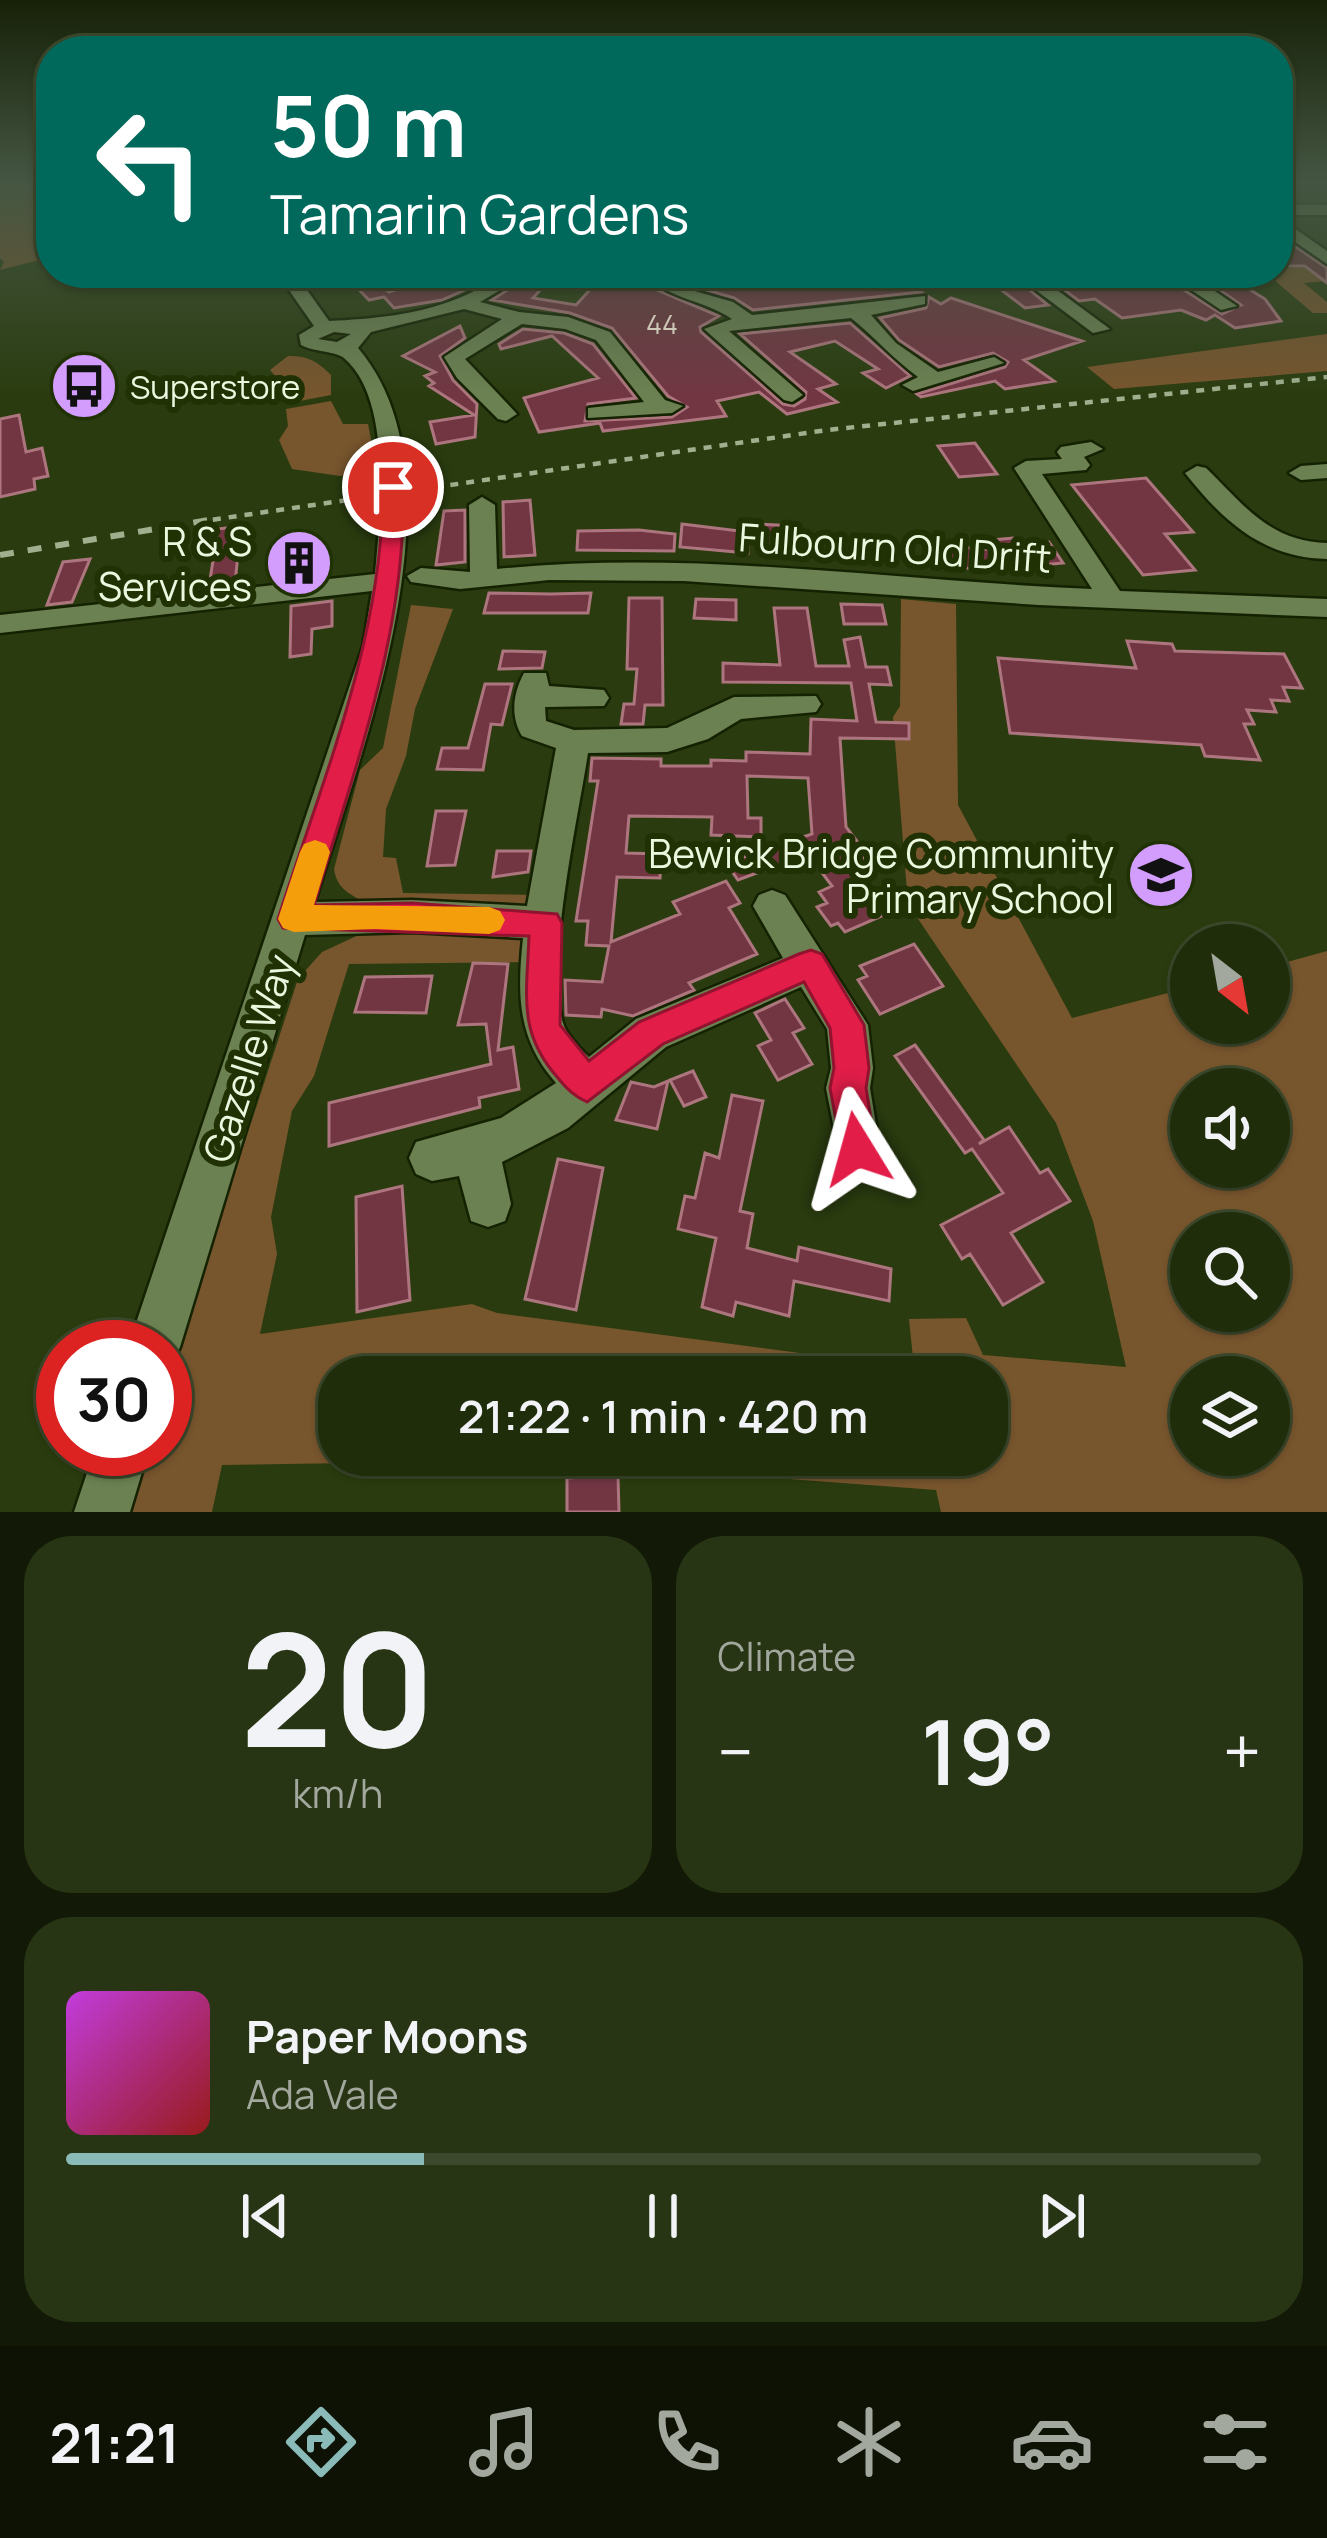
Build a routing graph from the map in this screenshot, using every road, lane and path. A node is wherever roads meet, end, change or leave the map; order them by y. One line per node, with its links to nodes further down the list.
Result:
1 (297, 288): 13 (street, Gazelle Way)
2 (491, 288): 7 (street)
3 (672, 288): 11 (street)
4 (1043, 288): 12 (street)
5 (1199, 288): 8 (street)
6 (924, 299): 9 (street)
7 (464, 302): 10 (street); 13 (street)
8 (1228, 306)
9 (855, 312): 11 (street); 15 (street)
10 (518, 318): 18 (street); 19 (street)
11 (748, 320): 17 (street)
12 (1100, 329)
13 (352, 338): 26 (street, Gazelle Way)
14 (1019, 368): 15 (street)
15 (935, 379): 16 (street)
16 (911, 386)
17 (820, 393)
18 (596, 413)
19 (506, 414)
20 (1091, 449): 28 (street)
21 (1327, 471): 23 (street)
22 (1197, 473): 25 (street)
23 (1300, 473)
24 (488, 523): 27 (street)
25 (1327, 550)
26 (405, 579): 27 (street, Fulbourn Old Drift); 30 (street, Fulbourn Old Drift); 35 (street, Gazelle Way)
27 (465, 584): 28 (street, Fulbourn Old Drift)
28 (1112, 598): 29 (street, Fulbourn Old Drift)
29 (1327, 608)
30 (0, 624)
31 (593, 698): 33 (street)
32 (785, 716): 33 (street)
33 (573, 742): 36 (street)
34 (772, 906): 37 (street)
35 (294, 919): 36 (street); 41 (street, Gazelle Way)
36 (546, 923): 38 (street)
37 (811, 964): 38 (street); 39 (street)
38 (587, 1084): 40 (street)
39 (857, 1149)
40 (488, 1204)
41 (163, 1320)
42 (113, 1476): 43 (street)
43 (102, 1512)

